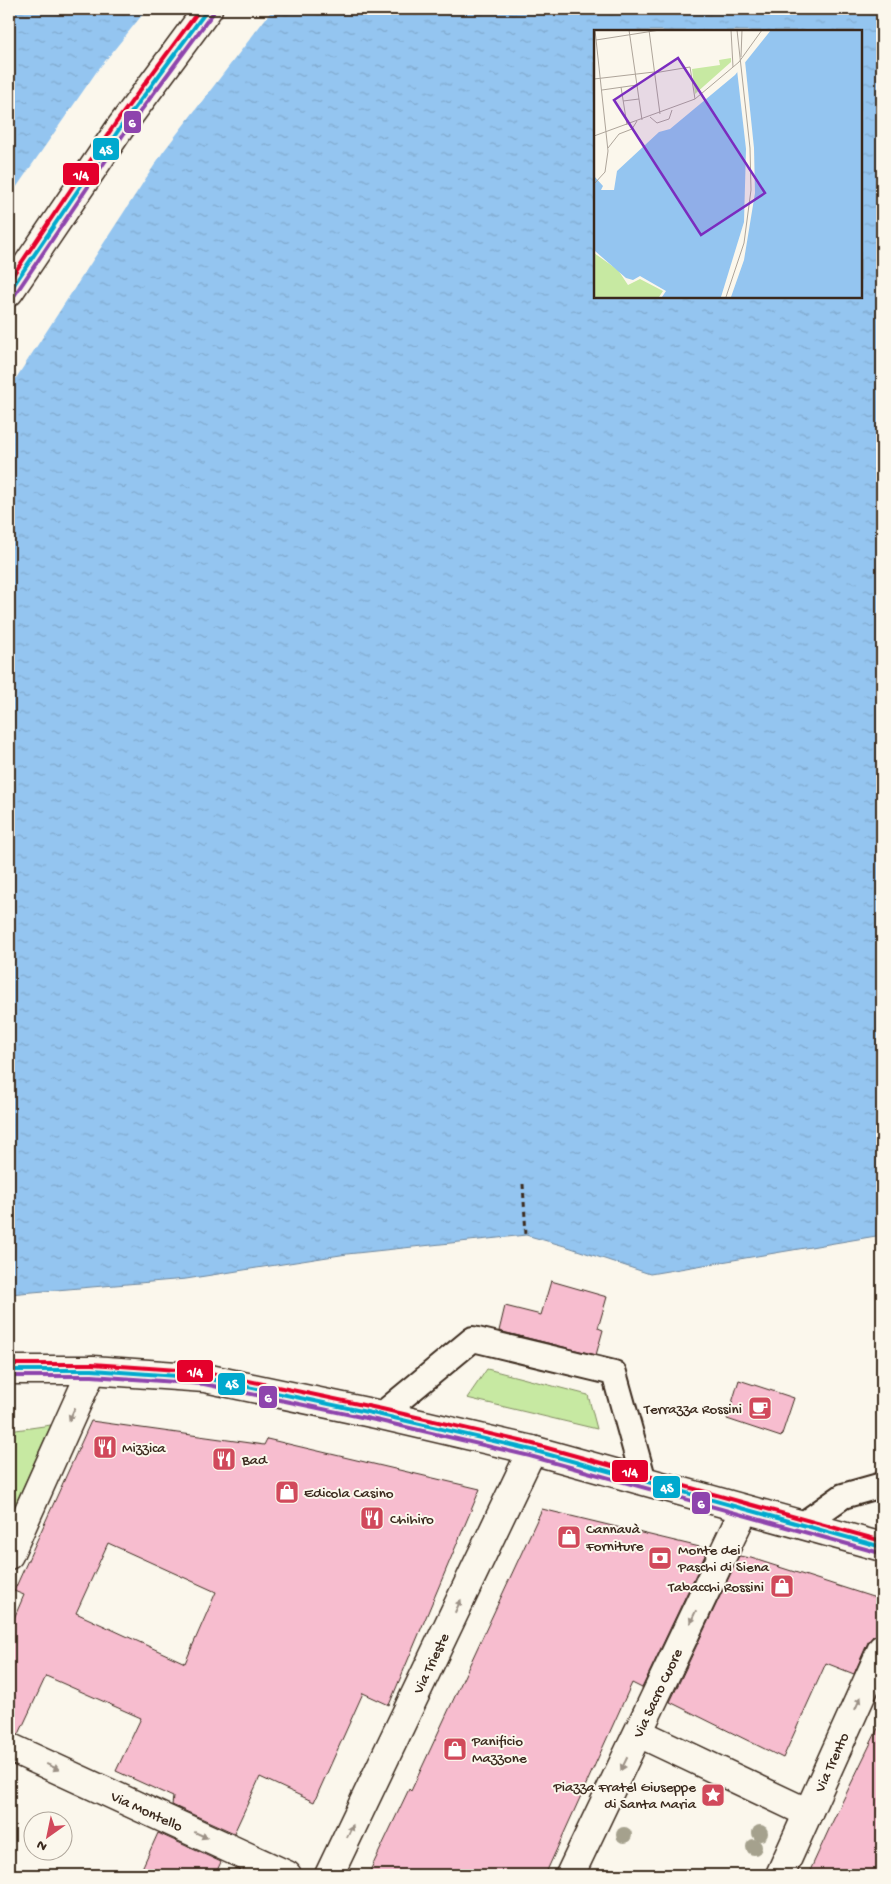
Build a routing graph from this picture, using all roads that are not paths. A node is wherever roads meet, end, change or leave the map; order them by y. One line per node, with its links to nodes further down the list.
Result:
1 (208, 9): 2 (street)
2 (9, 292)
3 (9, 1370): 4 (street)
4 (92, 1370): 5 (street); 12 (street, one-way to 12)
5 (381, 1415): 6 (street); 7 (lane)
6 (532, 1450): 7 (street); 18 (street, Via Trieste, one-way to 6)
7 (644, 1481): 9 (street)
8 (882, 1485): 10 (lane)
9 (744, 1510): 10 (street); 14 (street, Via Sacro Cuore, one-way to 14)
10 (802, 1525): 11 (street)
11 (882, 1547)
12 (9, 1555)
13 (882, 1649): 16 (street, Via Trento, one-way to 13)
14 (639, 1732): 16 (street); 19 (street, Via Sacro Cuore, one-way to 19)
15 (9, 1747): 17 (street, Via Montello, one-way to 17)
16 (808, 1813): 20 (street, Via Trento)
17 (287, 1875)
18 (330, 1875)
19 (571, 1875)
20 (780, 1875)

